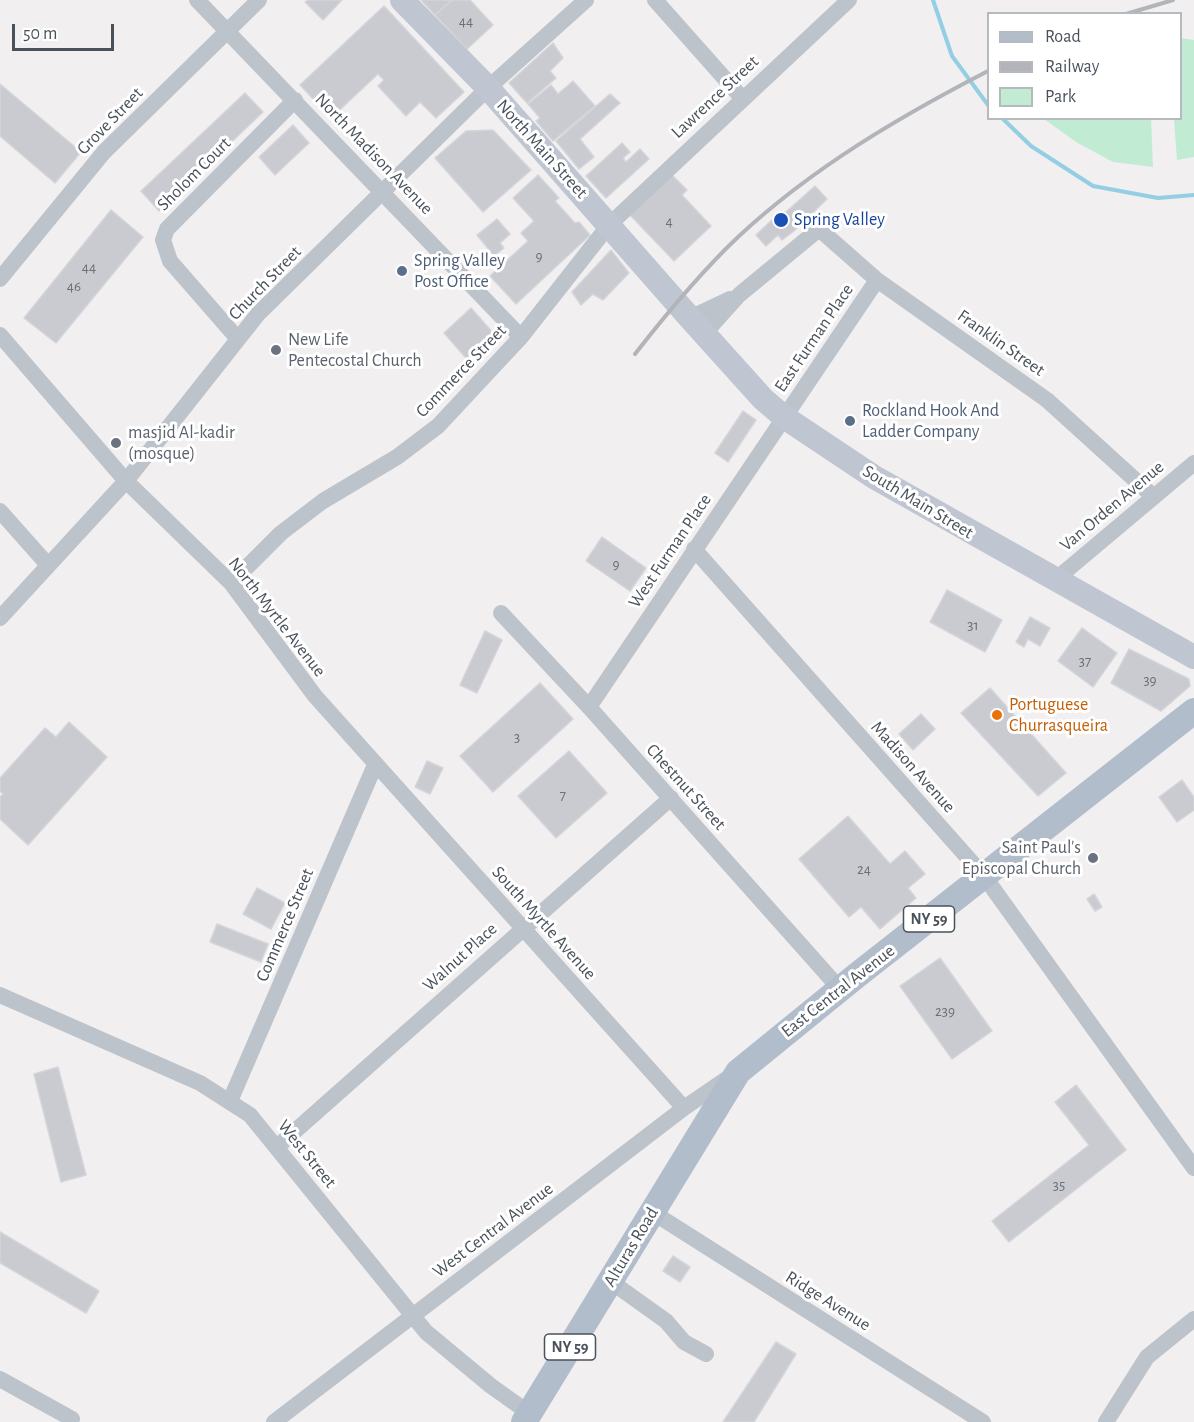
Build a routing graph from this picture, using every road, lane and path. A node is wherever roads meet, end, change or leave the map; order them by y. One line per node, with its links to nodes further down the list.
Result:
1 (197, 0): 7 (street, North Madison Avenue)
2 (259, 0): 7 (street, Grove Street)
3 (402, 0): 8 (main road, North Main Street)
4 (586, 0): 8 (street, Church Street)
5 (655, 0): 9 (street)
6 (849, 0): 9 (street, Lawrence Street)
7 (228, 31): 10 (street, North Madison Avenue); 13 (street, Grove Street)
8 (488, 88): 11 (street, Church Street); 12 (main road, North Main Street)
9 (742, 98): 12 (street, Lawrence Street)
10 (295, 100): 11 (street, North Madison Avenue); 18 (street, Sholom Court)
11 (383, 192): 17 (street, North Madison Avenue); 18 (street, Church Street)
12 (609, 225): 15 (main road, North Main Street); 17 (street, Commerce Street)
13 (0, 279)
14 (877, 280): 15 (street, Franklin Street); 19 (street, East Furman Place); 22 (street, Franklin Street)
15 (690, 318): 19 (main road, South Main Street)
16 (0, 335): 21 (street, North Myrtle Avenue)
17 (521, 337): 27 (street, Commerce Street)
18 (238, 339): 21 (street, Church Street)
19 (784, 417): 24 (street, West Furman Place); 26 (main road, South Main Street)
20 (1194, 463): 22 (street, Van Orden Avenue)
21 (126, 481): 25 (street, Church Street); 27 (street, North Myrtle Avenue)
22 (1154, 497): 26 (street, Van Orden Avenue)
23 (0, 511): 25 (street)
24 (694, 549): 31 (street, West Furman Place); 35 (street, Madison Avenue)
25 (48, 566): 29 (street, Church Street)
26 (1056, 580): 30 (main road, South Main Street)
27 (231, 583): 33 (street, North Myrtle Avenue)
28 (501, 614): 31 (street, Chestnut Street)
29 (0, 618)
30 (1194, 657)
31 (589, 707): 34 (street, Chestnut Street)
32 (1194, 711): 35 (main road, East Central Avenue / NY 59)
33 (375, 765): 36 (street, South Myrtle Avenue); 40 (street, Commerce Street)
34 (671, 798): 36 (street, Walnut Place); 37 (street, Chestnut Street)
35 (984, 876): 37 (main road, East Central Avenue / NY 59); 43 (street, Madison Avenue)
36 (522, 927): 41 (street, South Myrtle Avenue); 42 (street, Walnut Place)
37 (840, 989): 39 (main road, East Central Avenue / NY 59)
38 (0, 995): 40 (street, West Street)
39 (738, 1072): 41 (street, West Central Avenue); 44 (main road, Alturas Road / NY 59)
40 (230, 1101): 42 (street, West Street)
41 (684, 1108): 46 (street, West Central Avenue)
42 (277, 1148): 46 (street, West Street)
43 (1194, 1168)
44 (652, 1212): 45 (main road, Alturas Road / NY 59); 53 (street, Ridge Avenue)
45 (610, 1281): 48 (street); 50 (main road, Alturas Road / NY 59)
46 (412, 1316): 50 (street, West Street); 52 (street, West Central Avenue)
47 (1194, 1320): 54 (street)
48 (706, 1354)
49 (0, 1379): 51 (street)
50 (526, 1418)
51 (72, 1419)
52 (274, 1422)
53 (983, 1422)
54 (1106, 1422)

